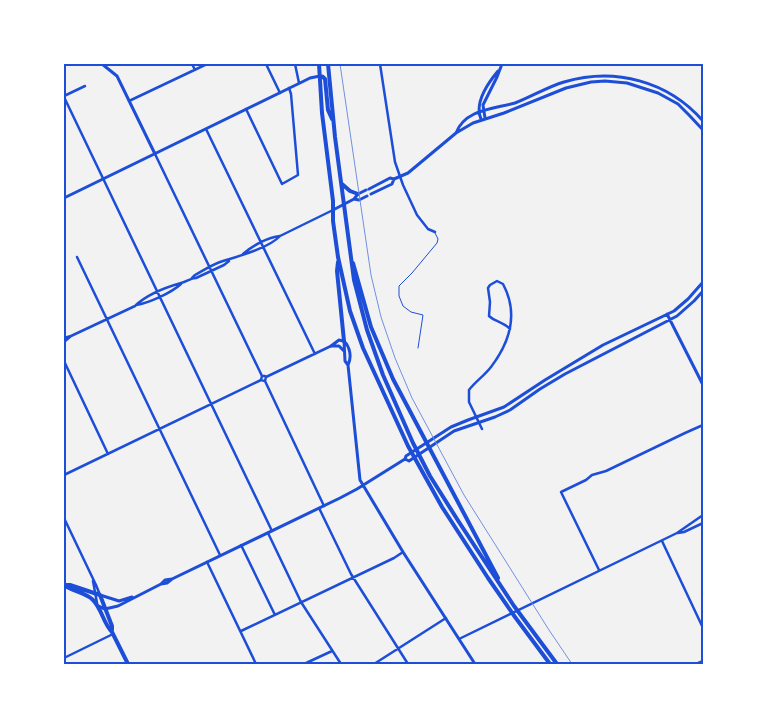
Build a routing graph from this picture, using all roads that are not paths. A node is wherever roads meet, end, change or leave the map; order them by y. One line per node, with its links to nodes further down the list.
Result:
1 (102, 64): 18 (street)
2 (192, 64): 11 (street)
3 (207, 64): 11 (street)
4 (266, 64): 16 (street)
5 (295, 64): 13 (street)
6 (319, 64): 12 (main road)
7 (328, 64): 23 (main road)
8 (380, 64): 29 (street)
9 (502, 64): 10 (street)
10 (500, 69): 20 (street); 21 (street)
11 (195, 70): 18 (street)
12 (320, 76): 13 (street); 23 (main road); 37 (main road)
13 (300, 83): 15 (street)
14 (85, 86): 17 (street)
15 (289, 88): 16 (street); 19 (street)
16 (280, 93): 19 (street)
17 (64, 96): 30 (street)
18 (129, 101): 28 (street)
19 (246, 109): 25 (street)
20 (483, 111): 21 (street); 22 (street); 24 (street)
21 (478, 112): 22 (street); 27 (street)
22 (483, 119): 26 (street); 27 (street)
23 (333, 121): 32 (main road)
24 (703, 121)
25 (206, 129): 28 (street); 40 (street)
26 (703, 130)
27 (456, 133): 29 (street)
28 (155, 154): 30 (street); 46 (street)
29 (400, 177): 31 (street); 38 (street)
30 (103, 179): 34 (street); 49 (street)
31 (394, 179): 33 (street); 35 (street)
32 (342, 184): 33 (main road); 36 (main road)
33 (358, 194): 35 (street)
34 (64, 198)
35 (354, 199): 36 (street)
36 (344, 204): 37 (street); 43 (main road)
37 (333, 210): 39 (street); 45 (main road)
38 (435, 232): 59 (lane)
39 (280, 236): 40 (street); 41 (street)
40 (261, 243): 41 (street); 42 (street)
41 (263, 246): 42 (street); 61 (street)
42 (243, 254): 46 (street)
43 (350, 256): 75 (main road); 98 (main road)
44 (77, 257): 51 (street)
45 (338, 257): 56 (main road); 120 (main road)
46 (210, 270): 49 (street); 64 (street)
47 (703, 282): 50 (street)
48 (703, 291): 52 (street)
49 (158, 294): 51 (street); 69 (street)
50 (667, 314): 52 (street); 70 (street)
51 (107, 319): 54 (street); 73 (street)
52 (670, 319): 68 (street); 71 (street)
53 (510, 329): 53 (street); 70 (street)
54 (71, 336): 55 (street); 57 (street)
55 (64, 338)
56 (344, 341): 58 (street); 60 (street); 63 (street)
57 (64, 342)
58 (331, 346): 60 (street); 61 (street)
59 (418, 348)
60 (345, 352): 63 (street)
61 (315, 354): 65 (street)
62 (64, 361): 77 (street)
63 (348, 365): 80 (street)
64 (262, 376): 65 (street); 66 (street)
65 (266, 377): 67 (street)
66 (260, 380): 67 (street); 69 (street)
67 (265, 381): 81 (street)
68 (703, 385)
69 (211, 404): 73 (street); 86 (street)
70 (476, 417): 71 (street); 75 (street)
71 (479, 422): 74 (street); 76 (street)
72 (703, 425): 94 (street)
73 (160, 429): 77 (street); 92 (street)
74 (482, 429)
75 (426, 443): 76 (main road); 78 (street)
76 (429, 448): 78 (street); 98 (main road)
77 (108, 454): 79 (street)
78 (405, 459): 80 (street)
79 (64, 475)
80 (363, 485): 81 (street); 91 (street)
81 (324, 506): 82 (street)
82 (319, 508): 86 (street); 95 (street)
83 (703, 515): 88 (street)
84 (64, 518): 97 (street)
85 (703, 523): 88 (street)
86 (272, 531): 87 (street)
87 (268, 533): 90 (street); 100 (street)
88 (677, 533): 89 (street)
89 (661, 541): 94 (street); 105 (street)
90 (241, 545): 92 (street); 103 (street)
91 (403, 552): 95 (street); 104 (street)
92 (220, 555): 93 (street)
93 (207, 562): 99 (street); 106 (street)
94 (600, 570): 108 (street)
95 (353, 577): 100 (street); 109 (street)
96 (64, 585): 97 (main road); 101 (main road)
97 (97, 594): 99 (street); 101 (street); 102 (main road)
98 (507, 596): 121 (main road)
99 (135, 597): 102 (street)
100 (301, 602): 103 (street); 110 (street)
101 (98, 606): 102 (street); 107 (main road)
102 (105, 609): 107 (main road)
103 (275, 615): 106 (street)
104 (446, 618): 108 (street); 109 (street)
105 (703, 628)
106 (241, 631): 114 (street)
107 (113, 633): 111 (street); 113 (main road)
108 (459, 639): 119 (street)
109 (398, 648): 117 (street); 118 (street)
110 (332, 651): 115 (street); 116 (street)
111 (64, 658)
112 (703, 661): 122 (street)
113 (128, 664)
114 (256, 664)
115 (304, 664)
116 (341, 664)
117 (374, 664)
118 (408, 664)
119 (475, 664)
120 (550, 664)
121 (557, 664)
122 (696, 664)

